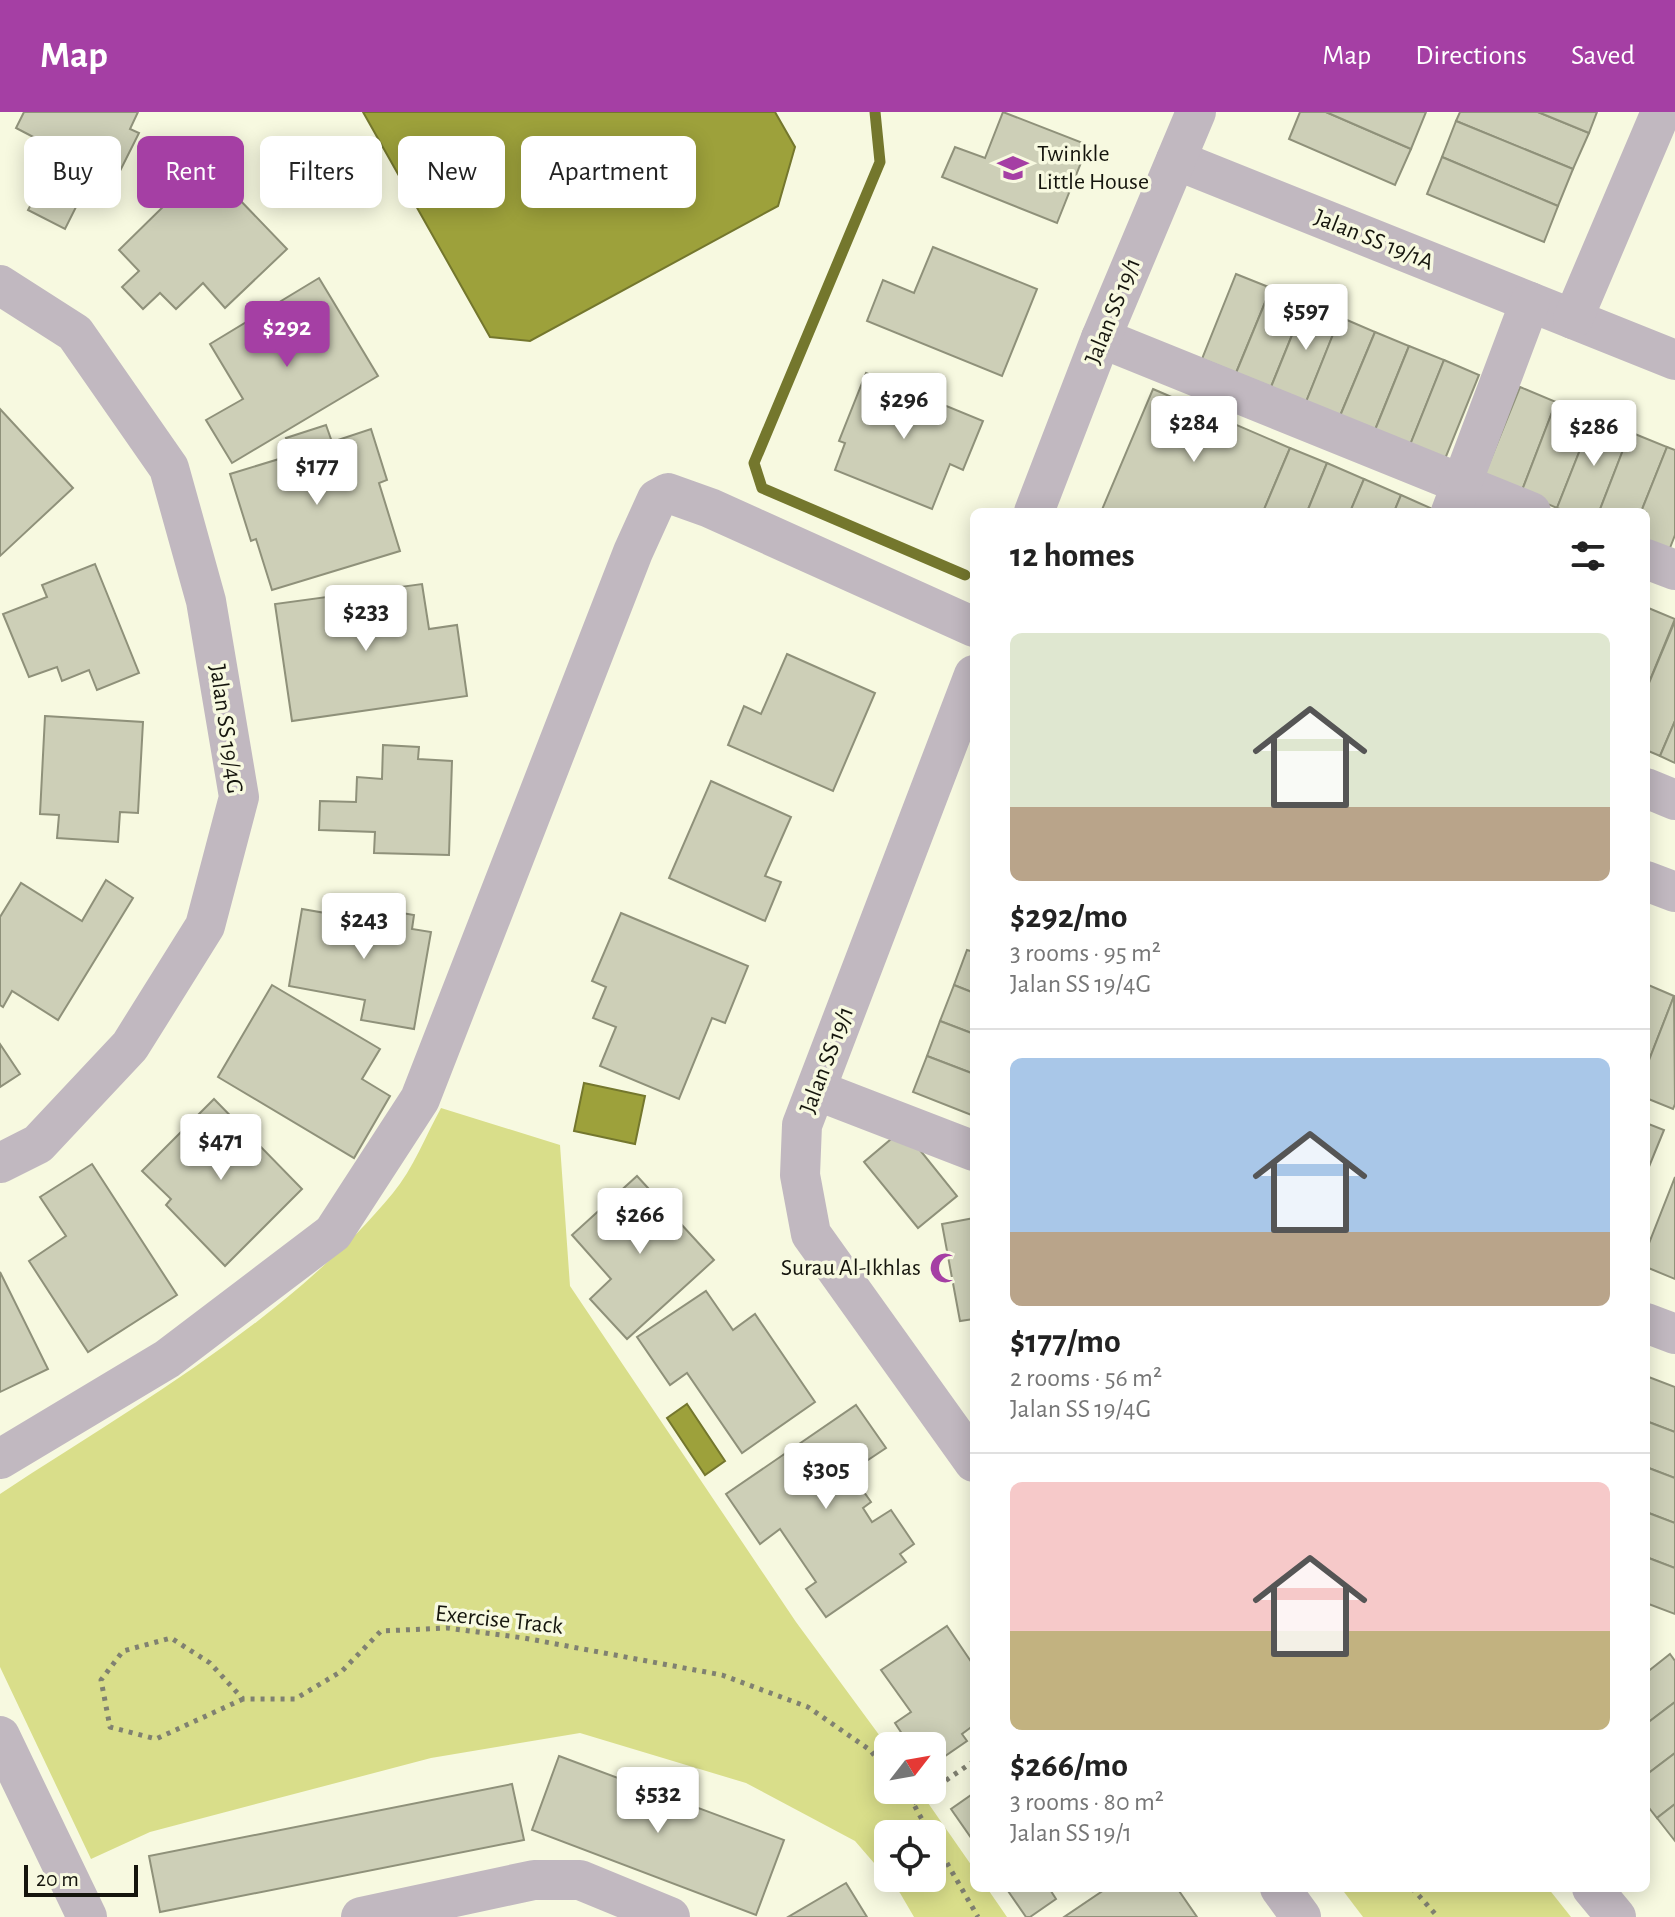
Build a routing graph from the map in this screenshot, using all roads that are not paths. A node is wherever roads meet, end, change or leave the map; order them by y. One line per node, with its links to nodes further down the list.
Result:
1 (1196, 112): 3 (street, Jalan SS 19/1)
2 (1661, 112): 6 (street)
3 (1176, 160): 5 (street, Jalan SS 19/1A); 7 (street, Jalan SS 19/1)
4 (0, 285): 22 (street, Jalan SS 19/4G)
5 (1530, 302): 6 (street, Jalan SS 19/1A); 9 (street)
6 (1573, 319): 8 (street, Jalan SS 19/1A)
7 (1101, 338): 9 (street); 10 (street, Jalan SS 19/1)
8 (1675, 360)
9 (1456, 498): 11 (street)
10 (1036, 508)
11 (1510, 508)
12 (1650, 561): 13 (street)
13 (1675, 570)
14 (970, 625): 26 (street)
15 (970, 686): 20 (street, Jalan SS 19/1)
16 (1650, 790): 17 (street)
17 (1675, 800)
18 (1650, 883): 19 (street)
19 (1675, 892)
20 (816, 1090): 21 (street); 25 (street, Jalan SS 19/1)
21 (970, 1149)
22 (0, 1163)
23 (1650, 1325): 24 (street)
24 (1675, 1334)
25 (970, 1456)
26 (0, 1459)
27 (0, 1736): 30 (street)
28 (1283, 1892): 33 (street)
29 (1595, 1892): 34 (street)
30 (87, 1917)
31 (361, 1917): 32 (street)
32 (670, 1917)
33 (1301, 1917)
34 (1616, 1917)

